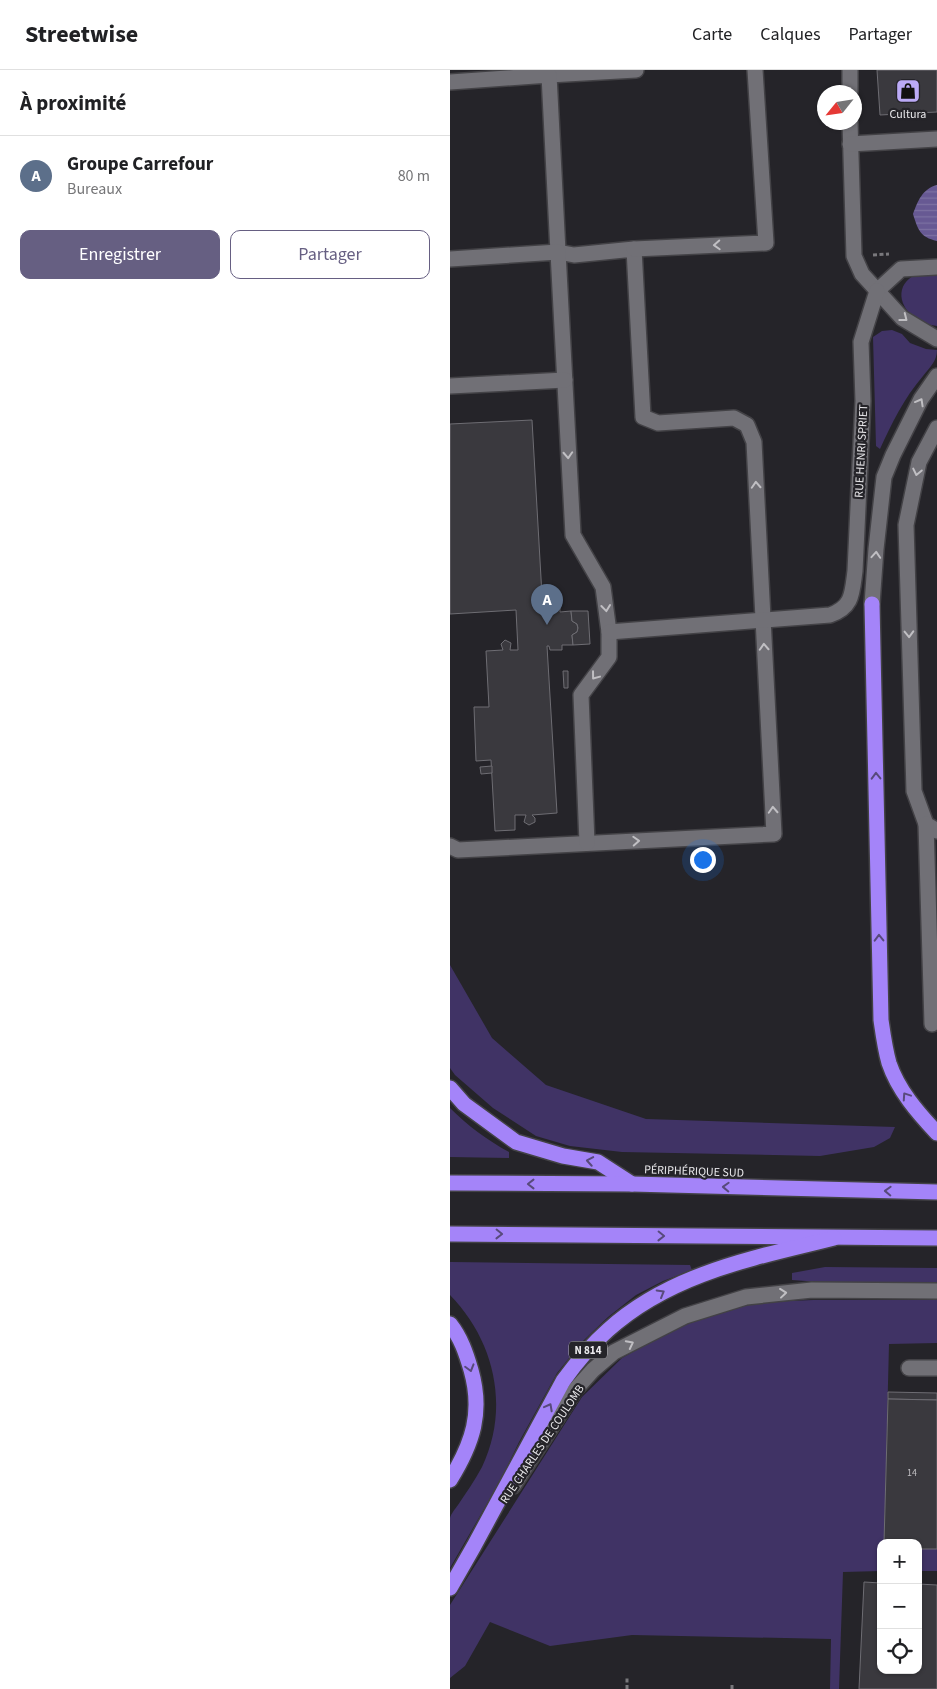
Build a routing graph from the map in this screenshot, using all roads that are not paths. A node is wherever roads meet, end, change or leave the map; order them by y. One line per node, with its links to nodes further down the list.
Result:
1 (636, 70): 4 (street)
2 (755, 70): 10 (street, one-way to 10)
3 (850, 70): 6 (street)
4 (549, 75): 5 (street); 11 (street)
5 (450, 82)
6 (850, 85)
7 (850, 130): 9 (street)
8 (937, 139): 9 (street)
9 (850, 144): 14 (street)
10 (634, 249): 11 (street); 21 (street, one-way to 10)
11 (558, 252): 12 (street); 17 (street)
12 (450, 258)
13 (937, 267): 14 (street)
14 (877, 291): 15 (street, one-way to 15); 21 (street, RUE HENRI SPRIET)
15 (937, 339)
16 (937, 376): 20 (street, RUE HENRI SPRIET, one-way to 16)
17 (564, 380): 18 (street); 22 (street, one-way to 22)
18 (450, 386)
19 (937, 428): 23 (street, one-way to 23)
20 (872, 604): 28 (highway, one-way to 20)
21 (763, 619): 22 (street); 24 (street, one-way to 21)
22 (609, 632): 24 (street, one-way to 24)
23 (932, 827): 26 (street)
24 (587, 844): 25 (street)
25 (450, 846)
26 (932, 1024)
27 (450, 1088): 30 (highway, one-way to 27)
28 (937, 1134)
29 (450, 1183): 30 (highway, PÉRIPHÉRIQUE SUD, one-way to 29)
30 (632, 1184): 31 (highway, PÉRIPHÉRIQUE SUD, one-way to 30)
31 (937, 1192)
32 (450, 1234): 33 (highway, N 814, one-way to 33)
33 (834, 1238): 34 (highway, N 814); 40 (highway, N 814, one-way to 33)
34 (937, 1238)
35 (937, 1291): 40 (street, RUE CHARLES DE COULOMB, one-way to 35)
36 (450, 1324): 39 (highway, one-way to 39)
37 (909, 1368): 38 (street)
38 (937, 1368)
39 (450, 1480)
40 (474, 1546): 41 (highway, N 814)
41 (450, 1588)

